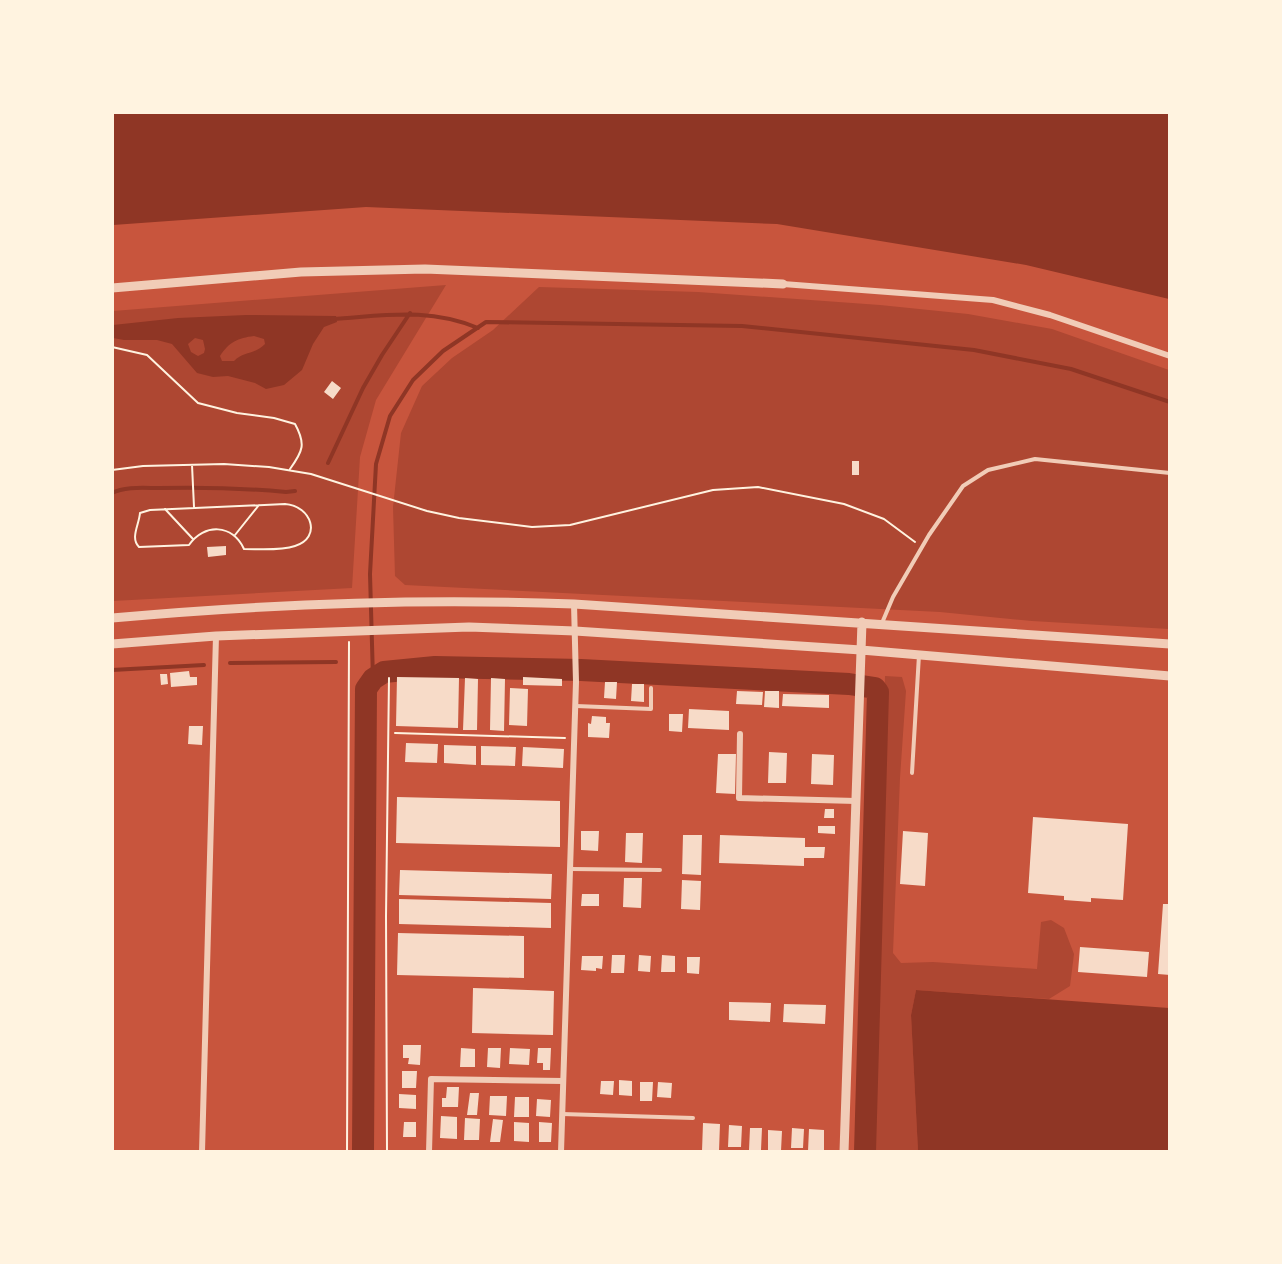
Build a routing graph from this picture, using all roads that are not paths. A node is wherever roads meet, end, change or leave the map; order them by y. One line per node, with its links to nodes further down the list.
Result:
1 (783, 284): 2 (street); 3 (street)
2 (112, 288)
3 (1170, 356)
4 (1170, 473): 8 (lane)
5 (574, 604): 6 (street); 7 (street); 9 (street)
6 (112, 618)
7 (862, 622): 8 (street); 13 (street)
8 (882, 624): 12 (street)
9 (575, 631): 10 (street); 13 (street); 17 (street)
10 (216, 636): 11 (street); 26 (street)
11 (112, 644)
12 (1170, 644)
13 (861, 650): 14 (street); 20 (street)
14 (919, 655): 15 (street); 19 (lane)
15 (1170, 676)
16 (651, 688): 17 (lane)
17 (575, 706): 21 (street)
18 (741, 734): 20 (street)
19 (912, 773)
20 (856, 801): 29 (street)
21 (570, 868): 22 (lane); 23 (street)
22 (660, 870)
23 (563, 1081): 24 (street); 27 (street)
24 (562, 1114): 25 (lane); 28 (street)
25 (693, 1118)
26 (202, 1152)
27 (429, 1152)
28 (561, 1152)
29 (844, 1152)

